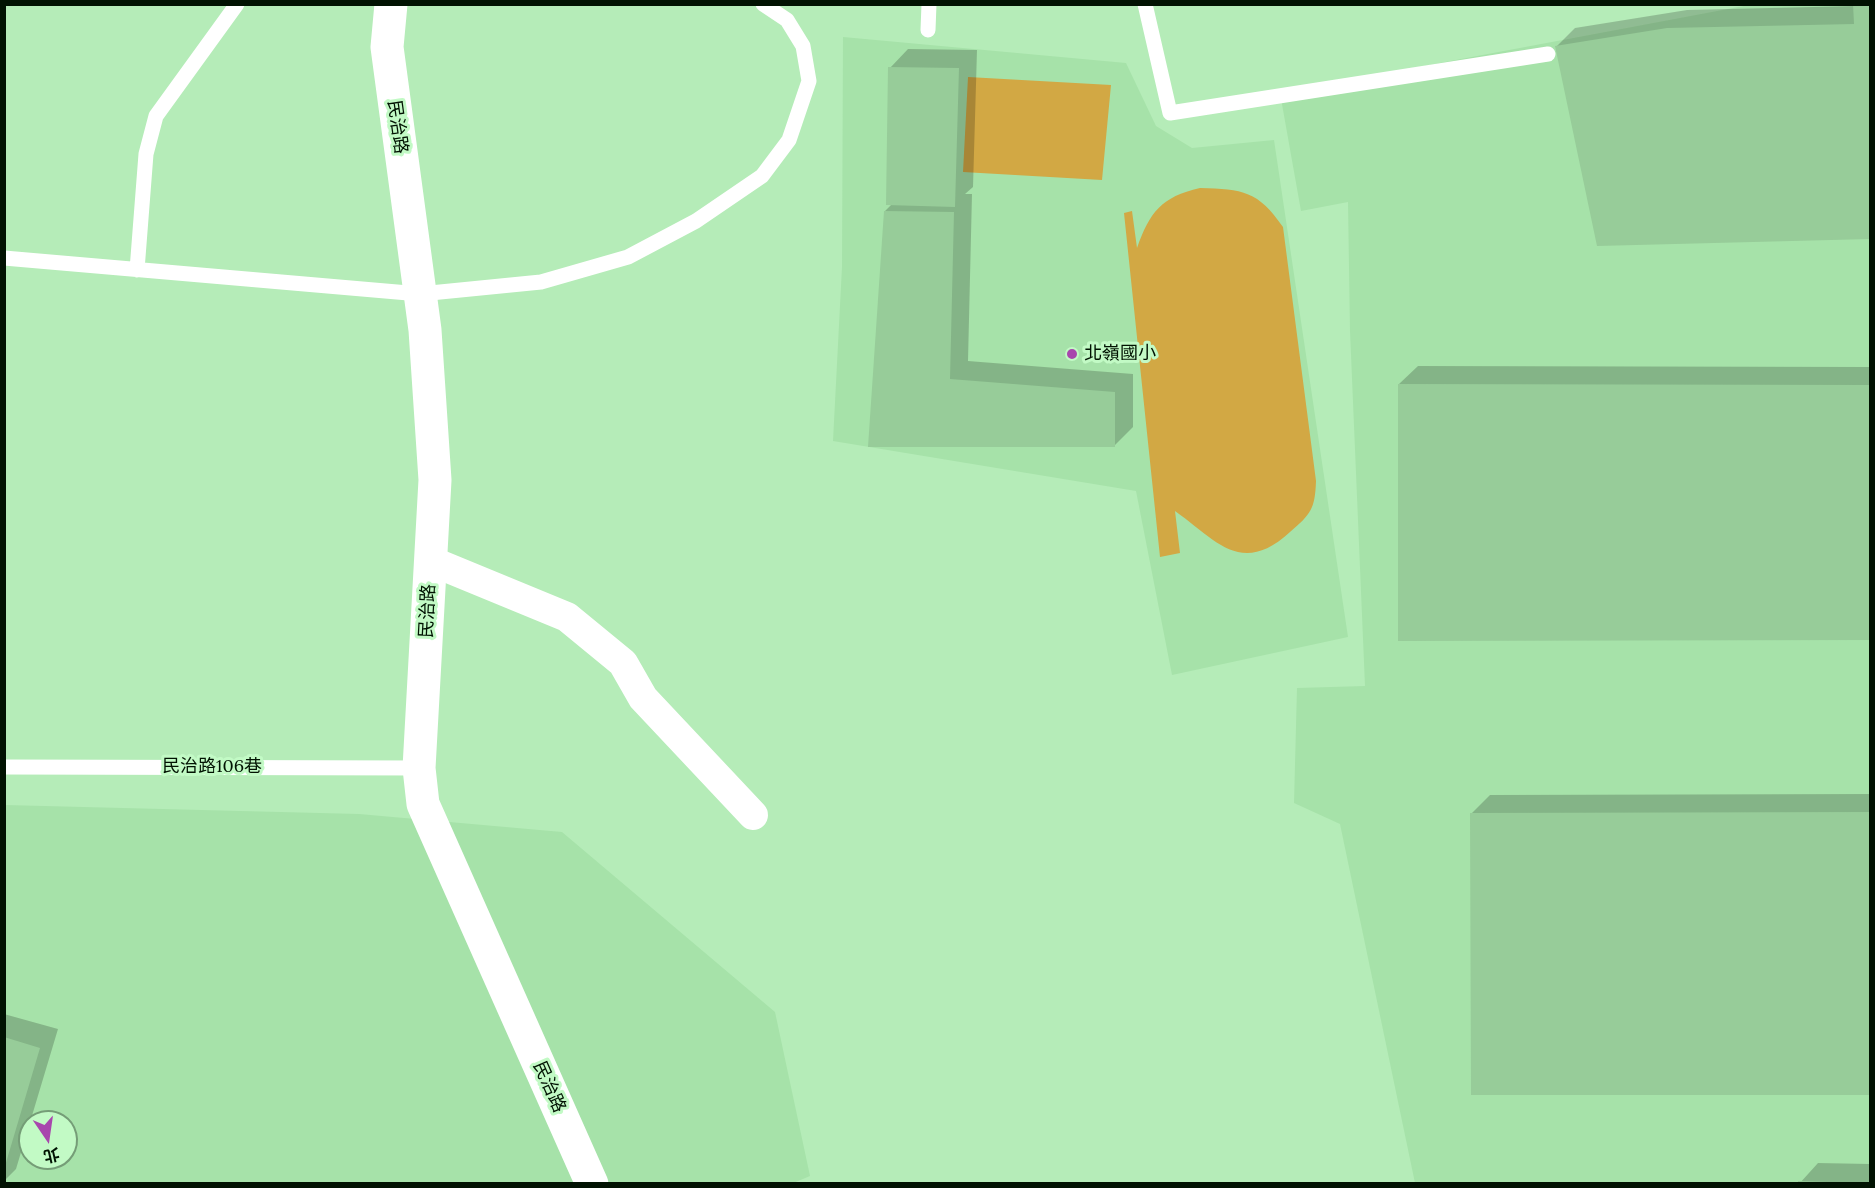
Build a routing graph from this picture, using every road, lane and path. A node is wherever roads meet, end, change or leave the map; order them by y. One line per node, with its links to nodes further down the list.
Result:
1 (237, 4): 9 (lane)
2 (763, 4): 10 (lane)
3 (929, 4): 6 (lane)
4 (1145, 4): 7 (lane)
5 (385, 11): 10 (street, 民治路)
6 (928, 30)
7 (1548, 54)
8 (4, 258): 9 (lane)
9 (137, 270): 10 (lane)
10 (420, 294): 11 (street, 民治路)
11 (431, 561): 13 (street, 民治路); 14 (street)
12 (4, 766): 13 (lane, 民治路106巷)
13 (419, 768): 15 (street, 民治路)
14 (753, 815)
15 (592, 1184)

